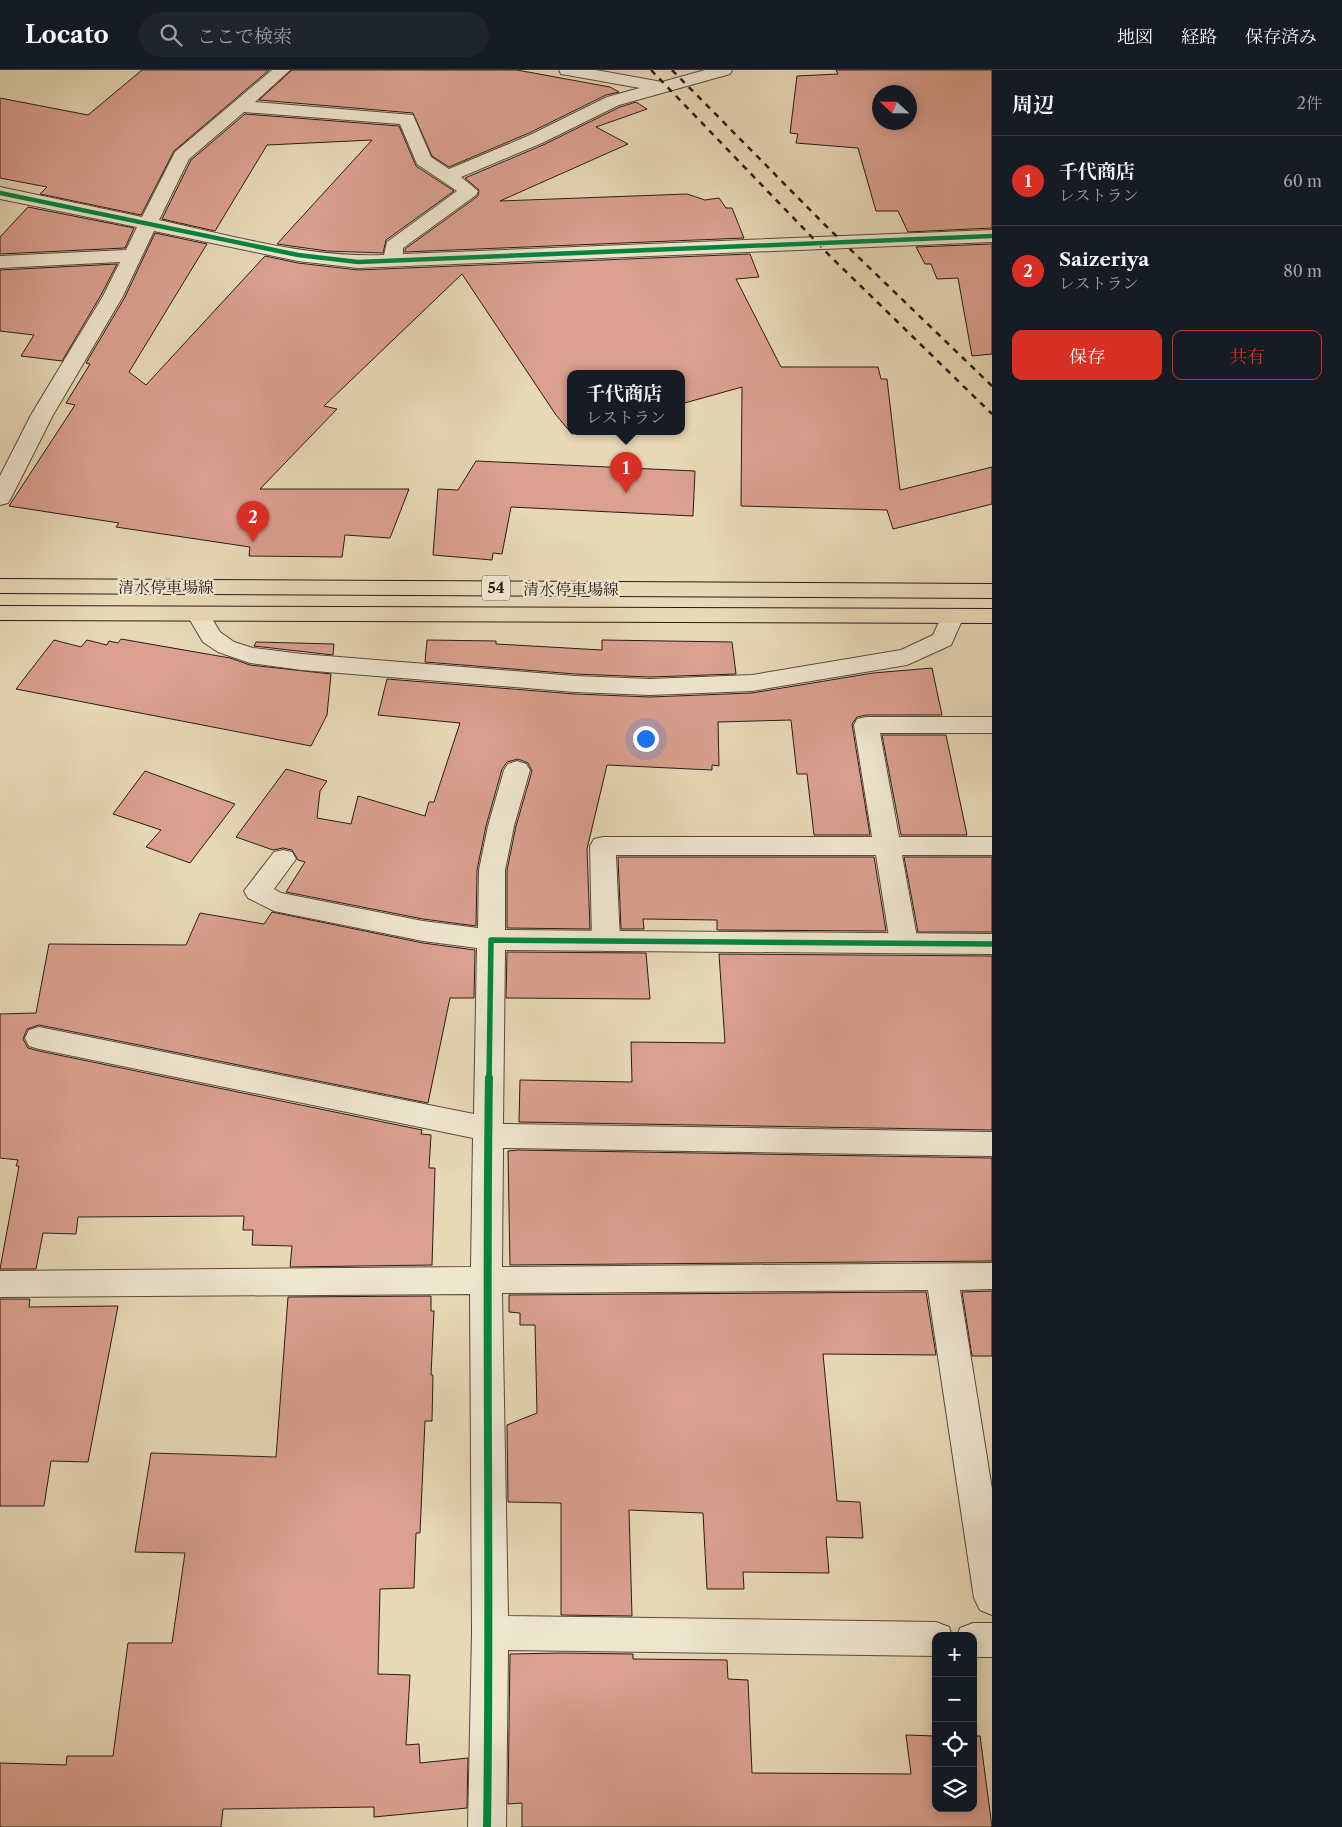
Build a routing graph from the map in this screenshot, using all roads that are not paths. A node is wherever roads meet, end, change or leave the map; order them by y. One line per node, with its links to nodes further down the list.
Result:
1 (282, 70): 5 (street)
2 (567, 70): 4 (street)
3 (724, 70): 4 (street)
4 (663, 87): 6 (street)
5 (240, 106): 6 (street); 8 (street)
6 (446, 177): 11 (street)
7 (0, 193): 8 (street)
8 (147, 224): 10 (street); 11 (street)
9 (992, 236): 11 (street)
10 (132, 256): 12 (street); 13 (street)
11 (393, 261)
12 (0, 262)
13 (0, 498)
14 (0, 586): 15 (main road, 清水停車場線 / 54)
15 (992, 591)
16 (0, 613): 17 (main road, 清水停車場線 / 54)
17 (199, 615): 18 (main road, 清水停車場線 / 54); 18 (street)
18 (952, 616): 19 (main road, 清水停車場線 / 54)
19 (992, 616)
20 (992, 725): 22 (street)
21 (517, 770): 25 (street)
22 (886, 846): 23 (street); 26 (street); 27 (street)
23 (992, 846)
24 (282, 860): 25 (street)
25 (490, 940): 26 (street); 30 (street)
26 (606, 941): 27 (street)
27 (904, 944): 28 (street)
28 (992, 944)
29 (39, 1038): 30 (street)
30 (488, 1133): 31 (street); 34 (street)
31 (992, 1144)
32 (992, 1276): 33 (street)
33 (942, 1277): 34 (street); 36 (street)
34 (486, 1281): 35 (street); 37 (street)
35 (0, 1284)
36 (992, 1598)
37 (490, 1632): 38 (street); 41 (street)
38 (932, 1639)
39 (977, 1640): 40 (street)
40 (992, 1640)
41 (487, 1827)

